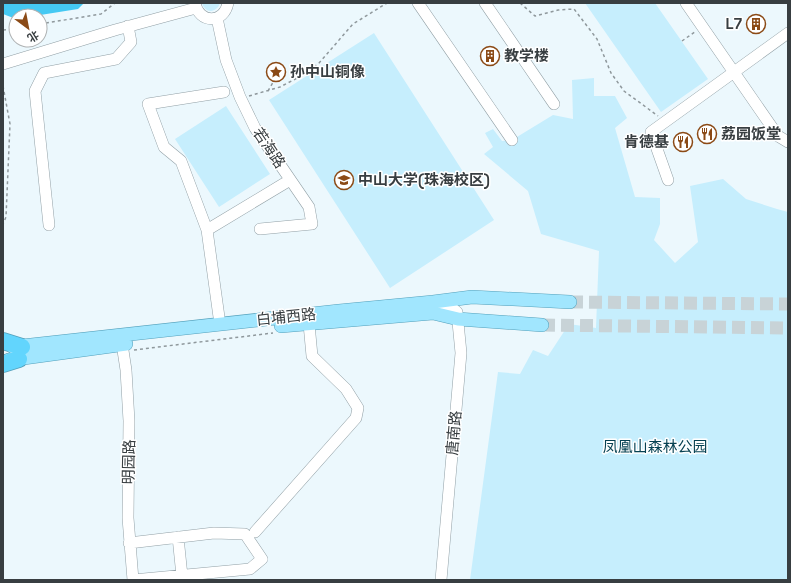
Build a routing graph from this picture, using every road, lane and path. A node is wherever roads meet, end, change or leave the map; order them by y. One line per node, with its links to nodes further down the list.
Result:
1 (115, 3): 10 (path)
2 (228, 3): 9 (street)
3 (387, 3): 19 (path)
4 (418, 3): 24 (street)
5 (485, 3): 22 (street)
6 (520, 3): 23 (path)
7 (686, 3): 12 (street)
8 (196, 6): 9 (street); 11 (street)
9 (217, 18): 21 (street, 若海路)
10 (48, 23)
11 (128, 26): 15 (street); 29 (street)
12 (702, 26): 14 (path); 17 (street)
13 (788, 33): 17 (street)
14 (682, 41)
15 (3, 64)
16 (279, 72): 19 (path)
17 (734, 73): 23 (street); 25 (street)
18 (3, 86): 28 (path)
19 (268, 91): 21 (path)
20 (224, 92): 31 (street)
21 (240, 97): 26 (street, 若海路)
22 (554, 104)
23 (666, 121): 27 (street)
24 (512, 140)
25 (788, 142)
26 (290, 180): 30 (street, 若海路); 31 (street)
27 (668, 180)
28 (3, 224)
29 (50, 225)
30 (260, 229)
31 (207, 230): 34 (street)
32 (570, 302): 33 (main road, 白埔西路)
33 (433, 308): 35 (main road, 白埔西路); 36 (main road, 白埔西路); 42 (main road, 白埔西路); 50 (street, 唐南路)
34 (219, 317)
35 (458, 319): 37 (main road, 白埔西路); 51 (street, 唐南路)
36 (309, 324): 41 (main road, 白埔西路); 45 (street)
37 (542, 325)
38 (278, 333): 41 (path)
39 (3, 341): 42 (highway)
40 (3, 348): 42 (main road, 白埔西路)
41 (123, 348): 42 (main road, 白埔西路); 47 (street, 明园路)
42 (20, 353): 43 (main road, 白埔西路); 44 (highway)
43 (3, 360)
44 (3, 364)
45 (255, 532)
46 (178, 537): 47 (street); 48 (street); 48 (street)
47 (129, 543): 49 (street, 明园路)
48 (182, 576): 49 (street)
49 (133, 580)
50 (435, 580)
51 (441, 580)

